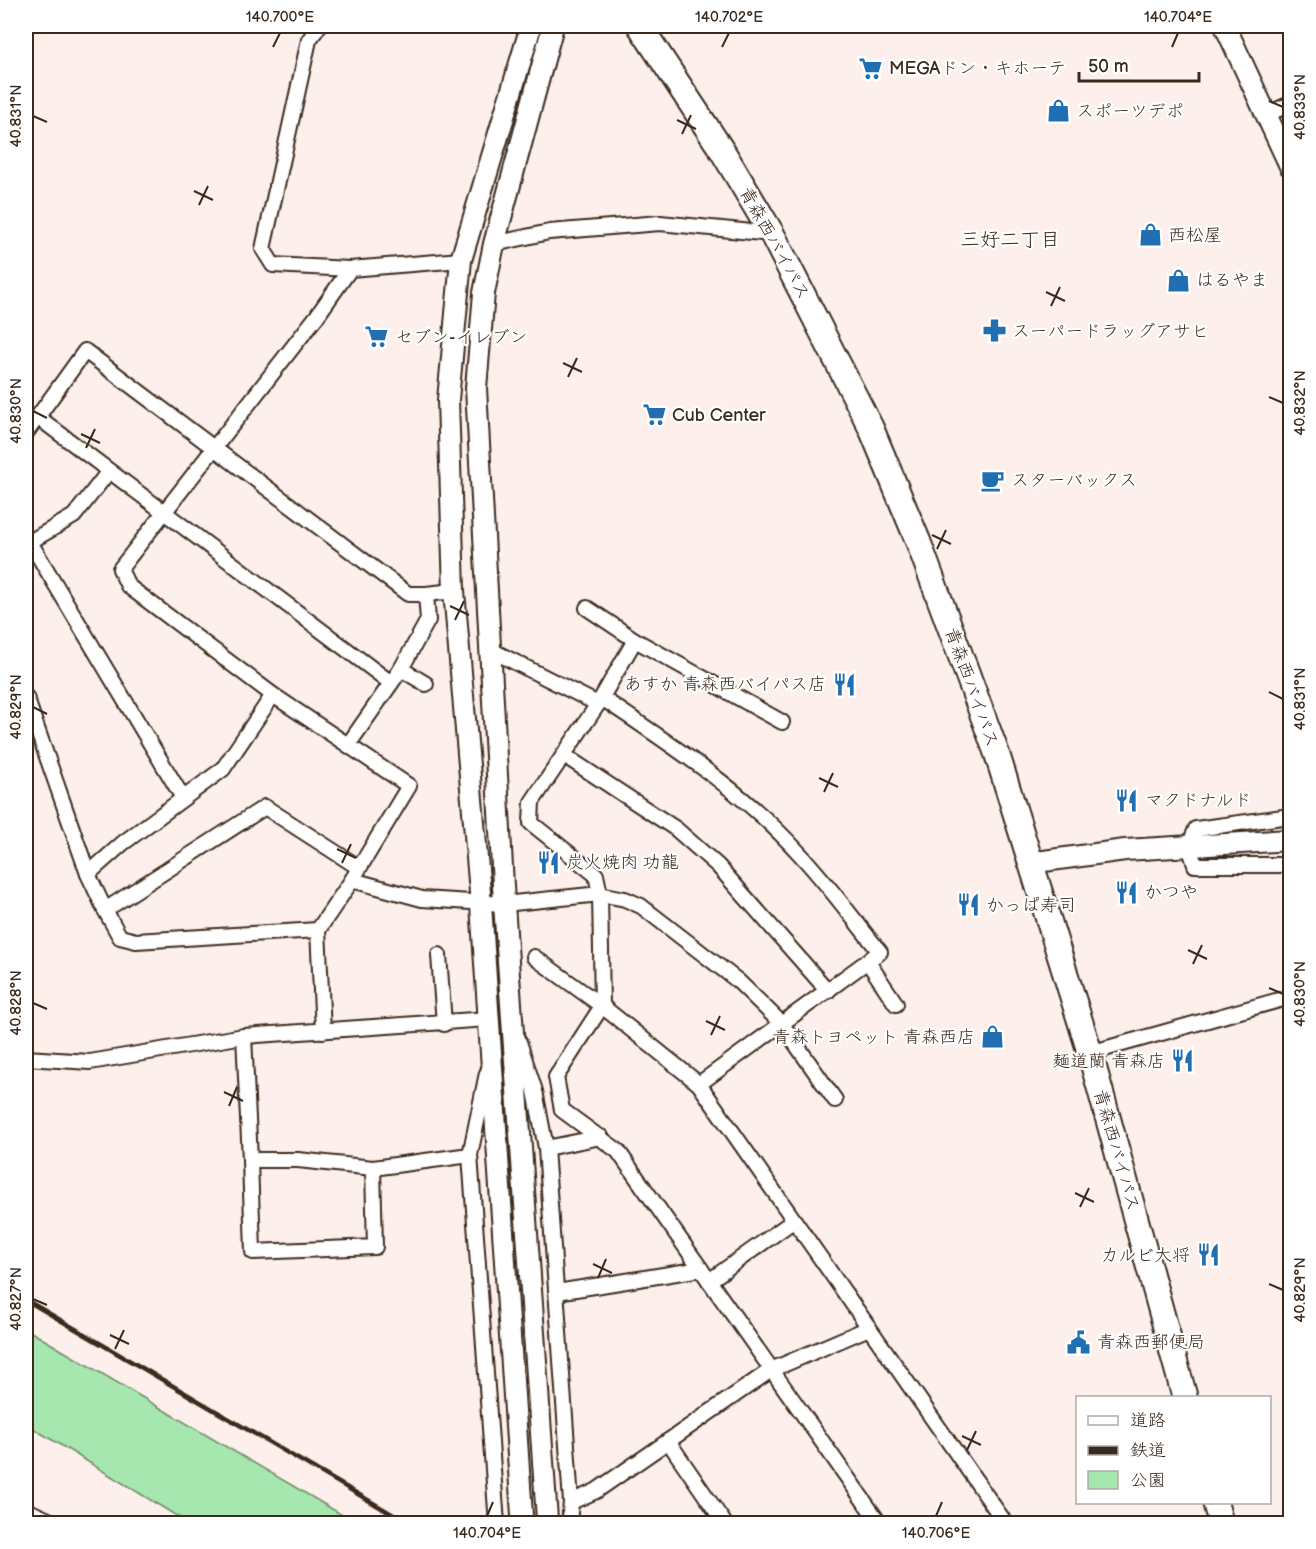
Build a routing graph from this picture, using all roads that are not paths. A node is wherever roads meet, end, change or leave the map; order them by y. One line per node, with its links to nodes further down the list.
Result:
1 (319, 26): 12 (street)
2 (531, 26): 11 (street)
3 (553, 26): 10 (street)
4 (640, 26): 9 (highway, 青森西バイパス)
5 (1225, 26): 7 (street)
6 (1290, 104): 7 (street)
7 (1268, 114): 8 (street)
8 (1290, 166)
9 (772, 234): 10 (street); 37 (highway, 青森西バイパス)
10 (494, 244): 23 (street)
11 (461, 260): 12 (street); 19 (street)
12 (350, 269): 15 (street)
13 (39, 418): 14 (street); 15 (street); 16 (street)
14 (26, 433)
15 (215, 448): 17 (street); 20 (street)
16 (110, 471): 17 (street); 18 (street)
17 (163, 513): 25 (street); 27 (street)
18 (28, 543): 33 (street)
19 (454, 591): 20 (street); 43 (street)
20 (426, 594): 24 (street)
21 (587, 608): 22 (street)
22 (635, 640): 29 (street); 30 (street)
23 (489, 649): 29 (street); 44 (street)
24 (401, 669): 25 (street); 26 (street)
25 (392, 683): 31 (street)
26 (426, 684)
27 (273, 696): 31 (street); 33 (street)
28 (26, 697): 40 (street)
29 (600, 701): 32 (street); 49 (street)
30 (782, 722)
31 (348, 746): 39 (street)
32 (565, 756): 42 (street); 50 (street)
33 (183, 798): 40 (street)
34 (1290, 816): 36 (street)
35 (1290, 840): 36 (street)
36 (1189, 846): 37 (street); 38 (street)
37 (1029, 863): 60 (highway, 青森西バイパス)
38 (1290, 865)
39 (358, 867): 41 (street); 45 (street)
40 (88, 874): 45 (street)
41 (352, 880): 43 (street); 46 (street)
42 (600, 894): 44 (street); 53 (street); 55 (street)
43 (481, 904): 44 (street); 54 (street)
44 (504, 904): 57 (street)
45 (105, 910): 46 (street)
46 (318, 930): 58 (street)
47 (440, 955): 56 (street)
48 (534, 957): 53 (street)
49 (868, 962): 50 (street); 52 (street)
50 (828, 991): 55 (street)
51 (1290, 997): 60 (street)
52 (896, 1004)
53 (602, 1006): 63 (street); 65 (street)
54 (488, 1019): 56 (street); 62 (street)
55 (781, 1023): 63 (street); 64 (street)
56 (444, 1024): 58 (street)
57 (514, 1029): 66 (street); 81 (street)
58 (323, 1031): 59 (street)
59 (244, 1036): 61 (street); 68 (street)
60 (1090, 1053): 75 (highway, 青森西バイパス)
61 (26, 1058)
62 (490, 1060): 67 (street); 80 (street)
63 (699, 1084): 70 (street)
64 (835, 1100)
65 (601, 1137): 66 (street); 71 (street)
66 (546, 1148): 72 (street)
67 (470, 1155): 69 (street); 84 (street)
68 (250, 1160): 69 (street); 69 (street)
69 (373, 1167)
70 (793, 1221): 71 (street); 73 (street)
71 (705, 1275): 72 (street); 74 (street)
72 (557, 1292): 77 (street)
73 (869, 1328): 74 (street); 87 (street)
74 (771, 1370): 76 (street); 82 (street)
75 (1184, 1396)
76 (668, 1441): 77 (street); 86 (street)
77 (571, 1502): 85 (street)
78 (1215, 1504): 88 (highway)
79 (26, 1510): 83 (street)
80 (522, 1515)
81 (547, 1519)
82 (879, 1523)
83 (57, 1524)
84 (497, 1524)
85 (569, 1524)
86 (725, 1524)
87 (1006, 1524)
88 (1221, 1524)

